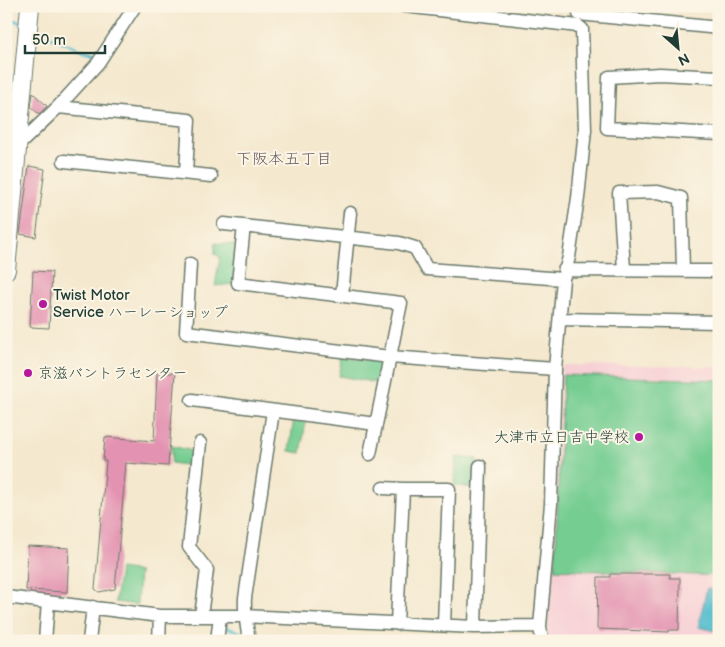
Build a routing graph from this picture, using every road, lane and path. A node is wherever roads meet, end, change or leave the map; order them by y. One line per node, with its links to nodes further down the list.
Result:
1 (135, 6): 7 (street)
2 (404, 6): 3 (street)
3 (579, 15): 5 (street); 9 (street)
4 (29, 19): 11 (main road)
5 (719, 28)
6 (719, 77): 8 (street)
7 (58, 108): 11 (street); 13 (street)
8 (607, 128): 9 (street); 10 (street)
9 (585, 130): 24 (street)
10 (719, 134)
11 (12, 151): 21 (main road)
12 (69, 165): 13 (street)
13 (186, 173): 14 (street)
14 (211, 176)
15 (350, 213): 18 (street)
16 (224, 224): 17 (street)
17 (244, 226): 18 (street); 25 (street)
18 (348, 238): 24 (street); 25 (street)
19 (190, 264): 28 (street)
20 (624, 269): 22 (street); 22 (street); 24 (street)
21 (6, 270)
22 (683, 270): 23 (street)
23 (719, 271)
24 (563, 275): 26 (street)
25 (342, 295): 28 (street)
26 (560, 319): 27 (street); 29 (street)
27 (719, 322)
28 (390, 358): 29 (street); 32 (street)
29 (555, 369): 47 (street)
30 (192, 400): 31 (street)
31 (272, 411): 32 (street); 44 (street)
32 (376, 424): 34 (street)
33 (200, 442): 42 (street)
34 (370, 454)
35 (480, 466): 48 (street)
36 (382, 488): 37 (street)
37 (402, 489): 45 (street); 46 (street)
38 (6, 596): 39 (street)
39 (48, 602): 40 (street); 49 (street)
40 (93, 607): 41 (street); 50 (street)
41 (160, 616): 42 (street); 51 (street)
42 (202, 616): 43 (street)
43 (220, 616): 44 (street); 52 (street)
44 (244, 616): 45 (street); 53 (street)
45 (397, 624): 46 (street)
46 (444, 625): 48 (street)
47 (540, 626): 48 (street); 54 (street)
48 (475, 627)
49 (45, 641)
50 (89, 641)
51 (158, 641)
52 (218, 641)
53 (249, 641)
54 (542, 641)

